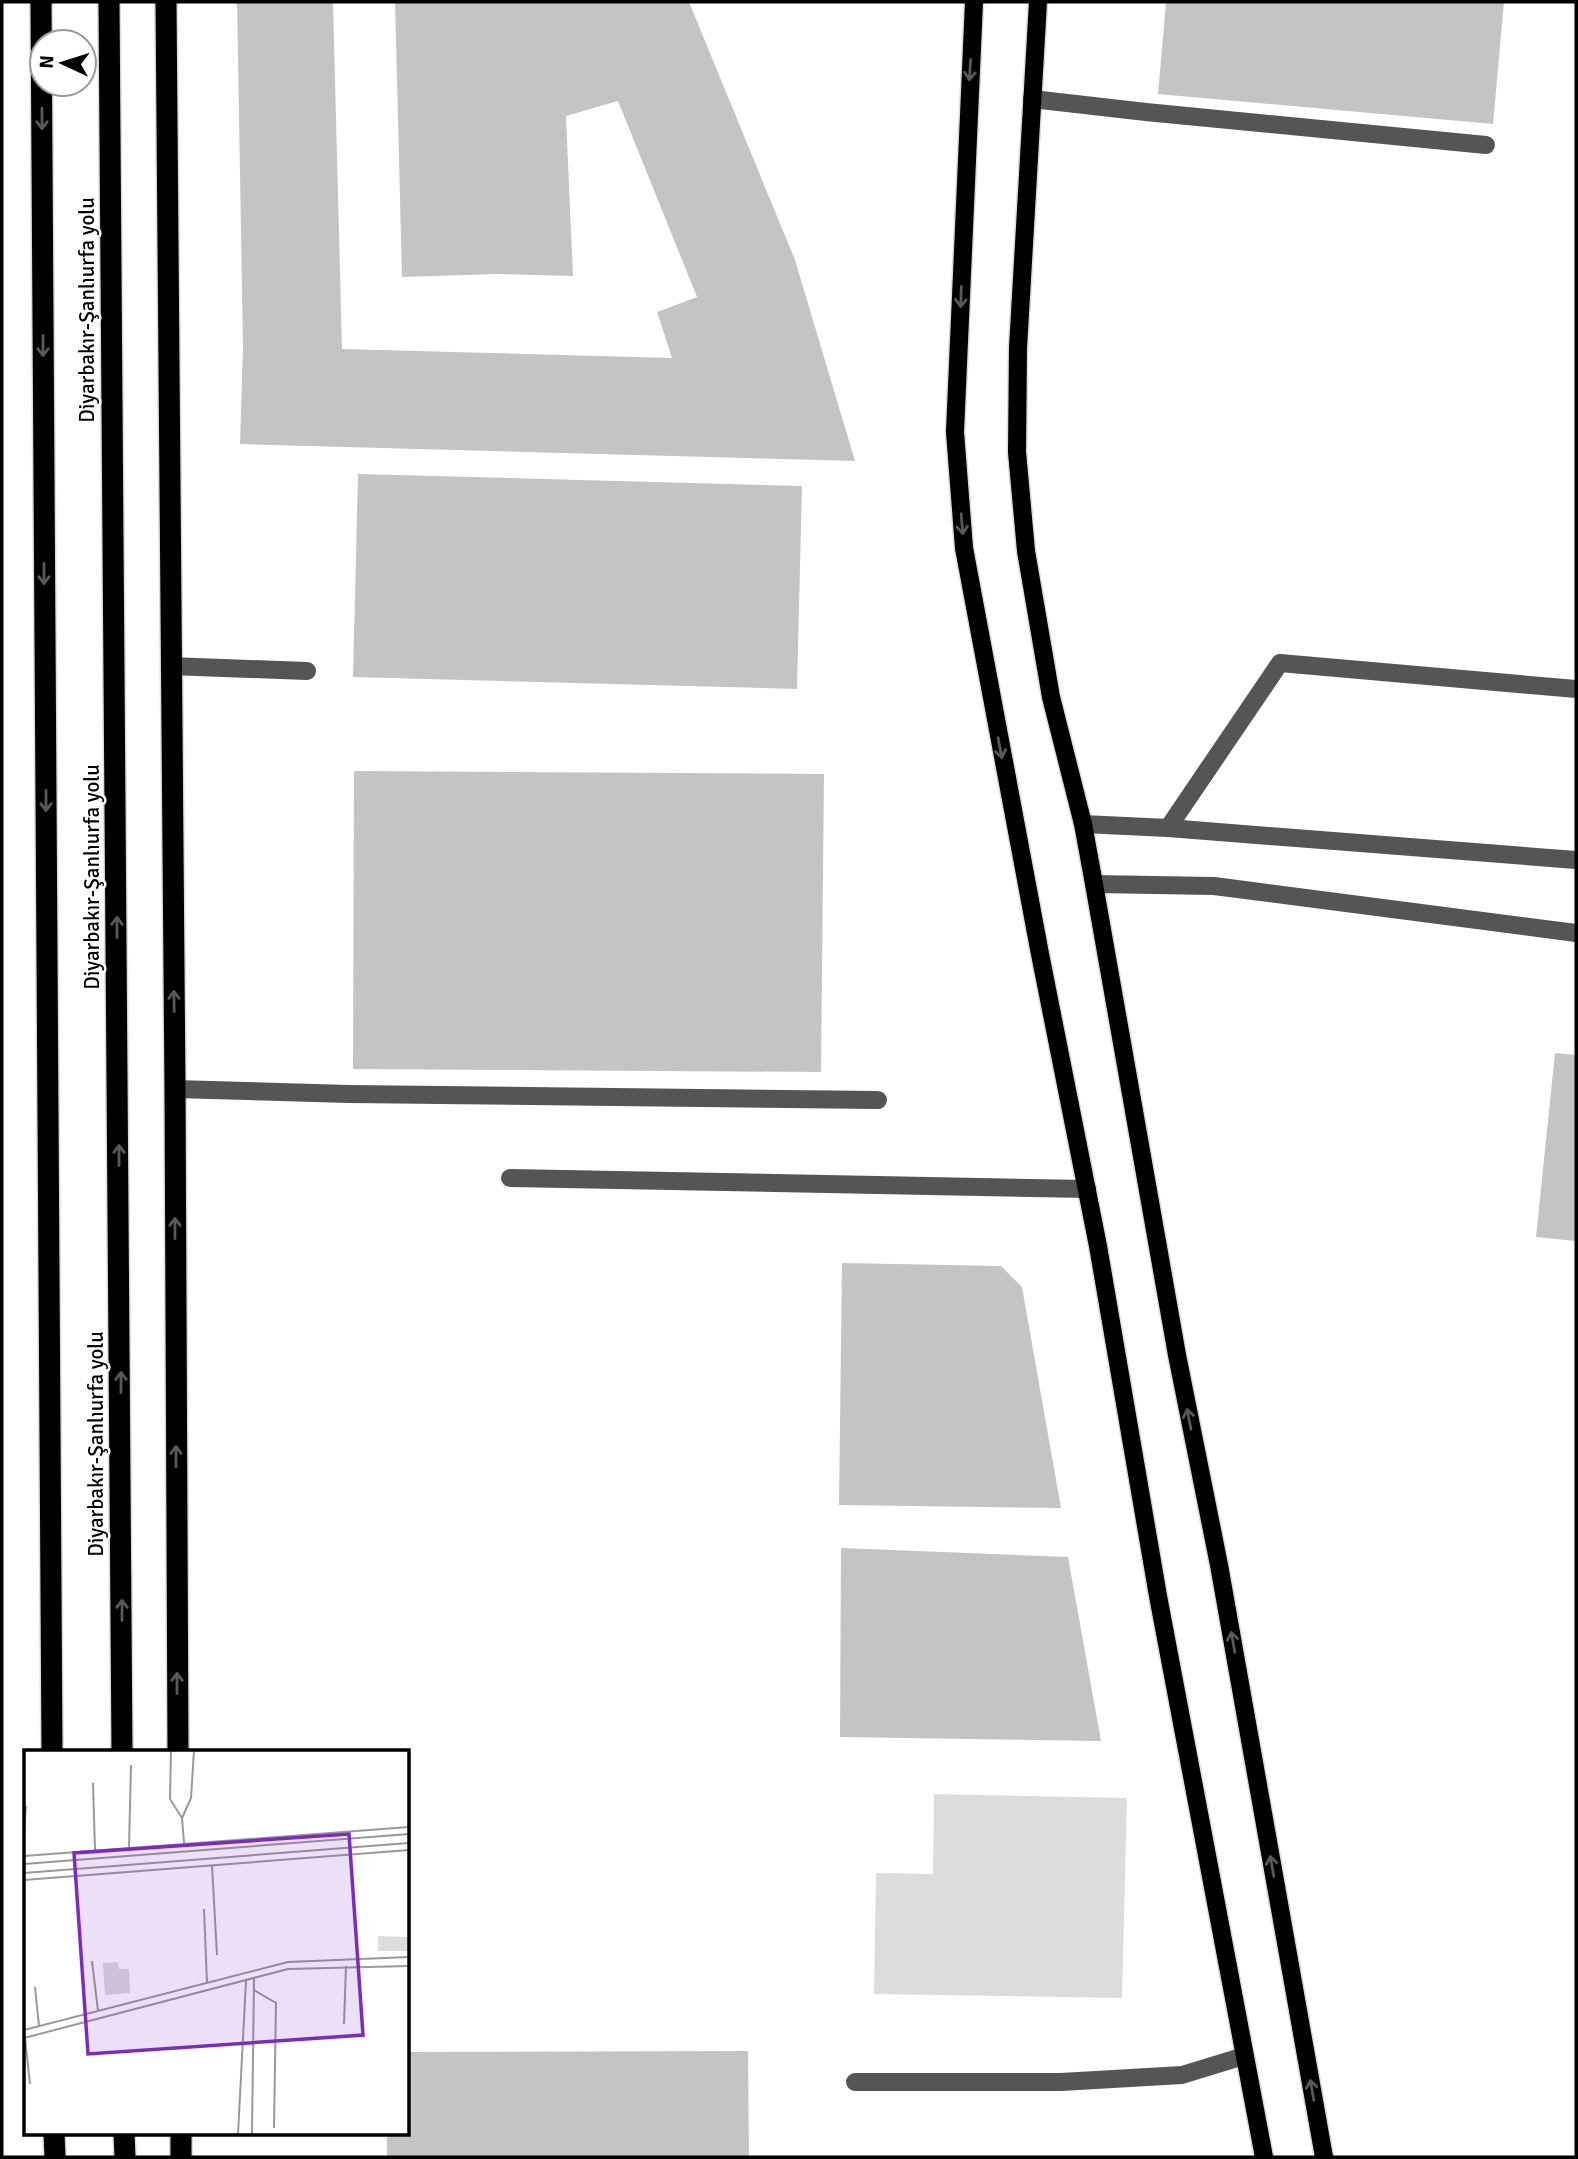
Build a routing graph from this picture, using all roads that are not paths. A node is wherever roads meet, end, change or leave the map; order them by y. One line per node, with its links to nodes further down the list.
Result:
1 (41, 2): 20 (highway, Diyarbakır-Şanlıurfa yolu, one-way to 20)
2 (109, 2): 21 (highway, Diyarbakır-Şanlıurfa yolu, one-way to 2)
3 (166, 2): 8 (highway)
4 (974, 2): 19 (main road, one-way to 19)
5 (1038, 2): 6 (main road)
6 (1032, 99): 7 (street); 11 (main road)
7 (1486, 145)
8 (170, 666): 9 (street); 16 (highway, one-way to 8)
9 (307, 671)
10 (1576, 689): 12 (street)
11 (1083, 824): 12 (street); 14 (main road)
12 (1168, 828): 13 (street)
13 (1576, 860)
14 (1094, 884): 15 (street); 32 (main road, one-way to 14)
15 (1576, 933)
16 (175, 1089): 17 (street); 22 (highway, one-way to 16)
17 (878, 1100)
18 (510, 1178): 19 (street)
19 (1087, 1189): 23 (main road)
20 (52, 1750)
21 (122, 1750)
22 (178, 1750)
23 (1244, 2056): 24 (street); 31 (main road)
24 (855, 2082)
25 (54, 2134): 28 (highway)
26 (124, 2134): 29 (highway)
27 (181, 2134): 30 (highway)
28 (55, 2157)
29 (125, 2157)
30 (181, 2157)
31 (1264, 2157)
32 (1324, 2157)

